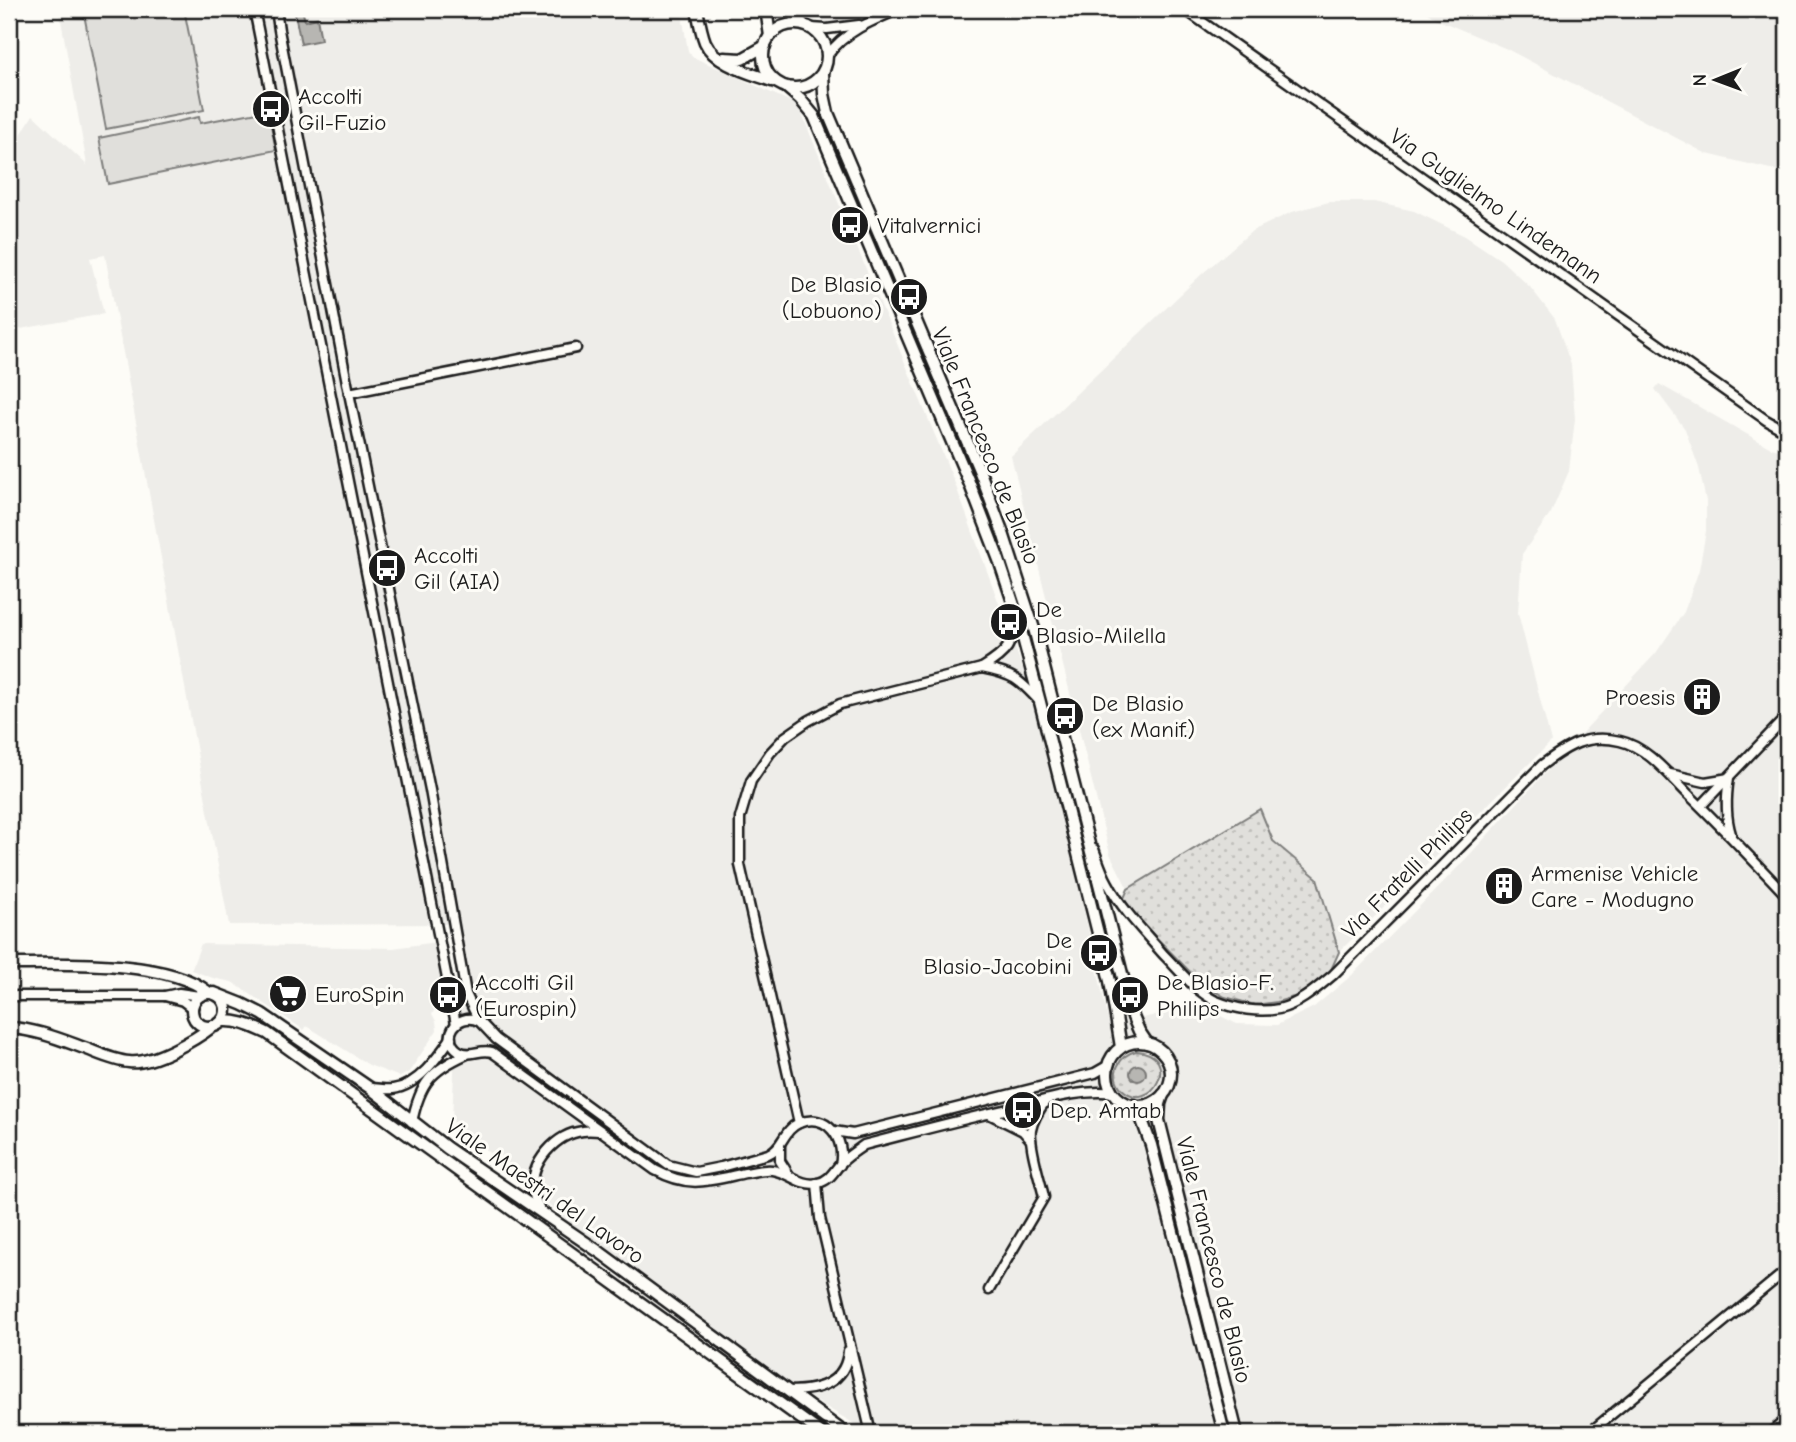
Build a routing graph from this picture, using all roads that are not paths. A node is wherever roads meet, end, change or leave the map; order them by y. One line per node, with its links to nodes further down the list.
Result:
1 (254, 9): 35 (street)
2 (276, 9): 16 (street)
3 (697, 9): 12 (street)
4 (766, 9): 10 (street)
5 (787, 9): 9 (street)
6 (900, 9): 8 (street)
7 (1184, 9): 17 (street, Via Guglielmo Lindemann)
8 (865, 24): 9 (street); 11 (street)
9 (808, 27): 10 (street); 11 (street)
10 (768, 41): 12 (street); 14 (street)
11 (827, 56): 13 (street)
12 (718, 57): 14 (street)
13 (823, 73): 14 (street); 25 (street, Viale Francesco de Blasio)
14 (781, 84): 18 (street, Viale Francesco de Blasio)
15 (576, 348): 16 (street)
16 (349, 393): 33 (street)
17 (1787, 432)
18 (1014, 608): 19 (street); 20 (street, Viale Francesco de Blasio)
19 (982, 668): 20 (street); 51 (street)
20 (1040, 702): 40 (street, Viale Francesco de Blasio)
21 (1787, 716): 23 (street)
22 (1667, 774): 23 (street); 24 (street, Via Fratelli Philips); 25 (street, Via Fratelli Philips)
23 (1729, 778): 24 (street); 26 (street)
24 (1701, 806): 26 (street, Via Fratelli Philips)
25 (1081, 815): 39 (street, Viale Francesco de Blasio)
26 (1731, 837): 27 (street, Via Fratelli Philips)
27 (1787, 896)
28 (9, 964): 29 (street, Viale Maestri del Lavoro)
29 (207, 994): 31 (street); 32 (street); 34 (street); 44 (street, Viale Maestri del Lavoro)
30 (9, 996): 31 (street)
31 (165, 996): 32 (street)
32 (191, 1008): 34 (street)
33 (478, 1021): 35 (street); 37 (street)
34 (217, 1024): 36 (street); 68 (street, Viale Maestri del Lavoro)
35 (456, 1024): 38 (street)
36 (9, 1028)
37 (486, 1030): 41 (street); 55 (street)
38 (451, 1038): 42 (street); 44 (street)
39 (1147, 1043): 40 (street); 46 (street)
40 (1121, 1048): 43 (street)
41 (478, 1052): 42 (street); 52 (street)
42 (467, 1054): 50 (street)
43 (1109, 1065): 45 (street); 53 (street)
44 (370, 1088): 50 (street, Viale Maestri del Lavoro)
45 (1114, 1093): 47 (street); 48 (street)
46 (1163, 1095): 48 (street); 71 (street, Viale Francesco de Blasio)
47 (1046, 1100): 49 (street); 54 (street)
48 (1134, 1105): 70 (street, Viale Francesco de Blasio)
49 (988, 1113): 54 (street); 56 (street)
50 (412, 1122): 59 (street, Viale Maestri del Lavoro)
51 (799, 1123): 53 (street); 55 (street)
52 (600, 1131): 57 (street); 59 (street)
53 (834, 1131): 56 (street)
54 (1031, 1140): 61 (street)
55 (780, 1143): 57 (street)
56 (839, 1165): 58 (street)
57 (789, 1175): 58 (street)
58 (817, 1183): 62 (street)
59 (541, 1212): 63 (street, Viale Maestri del Lavoro)
60 (1787, 1270): 72 (street)
61 (989, 1290)
62 (849, 1341): 63 (street); 66 (street)
63 (789, 1391): 69 (street, Viale Maestri del Lavoro)
64 (1787, 1419): 73 (street)
65 (9, 1429): 67 (street)
66 (870, 1430)
67 (14, 1433)
68 (821, 1433)
69 (845, 1433)
70 (1224, 1433)
71 (1237, 1433)
72 (1589, 1433)
73 (1770, 1433)

